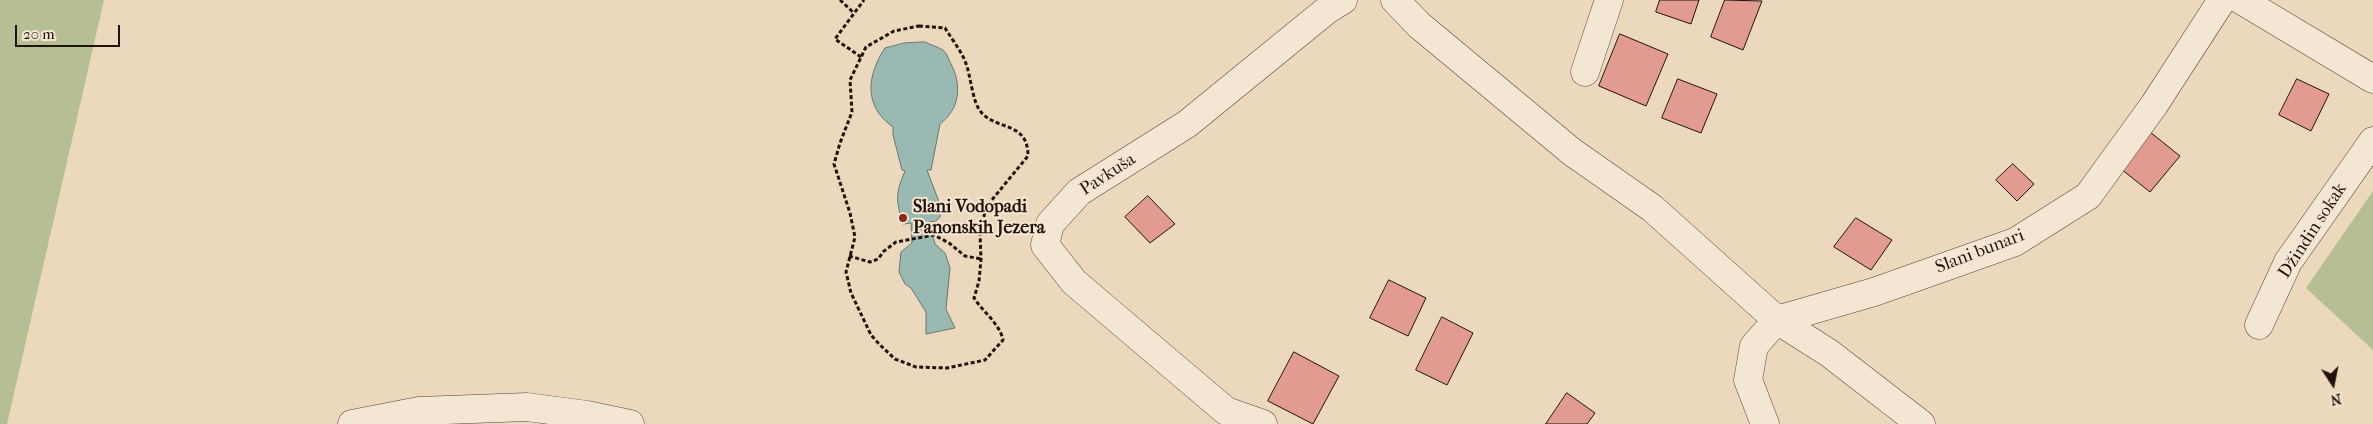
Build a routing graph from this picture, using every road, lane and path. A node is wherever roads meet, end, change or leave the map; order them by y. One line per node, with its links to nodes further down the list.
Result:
1 (840, 0): 8 (path)
2 (864, 0): 8 (path)
3 (1343, 0): 20 (street, Pavkuša)
4 (1396, 0): 15 (street)
5 (1609, 0): 10 (street)
6 (2222, 0): 15 (street, Slani bunari)
7 (2241, 0): 11 (street)
8 (854, 13): 9 (path)
9 (861, 57): 13 (path); 14 (path)
10 (1585, 72)
11 (2373, 78)
12 (2373, 141): 16 (street, Džindin sokak)
13 (849, 256): 14 (path); 14 (path)
14 (981, 259)
15 (1777, 320): 21 (street); 22 (street)
16 (2259, 324)
17 (426, 418): 18 (street); 19 (street)
18 (352, 424)
19 (630, 424)
20 (1263, 424)
21 (1765, 424)
22 (1921, 424)

